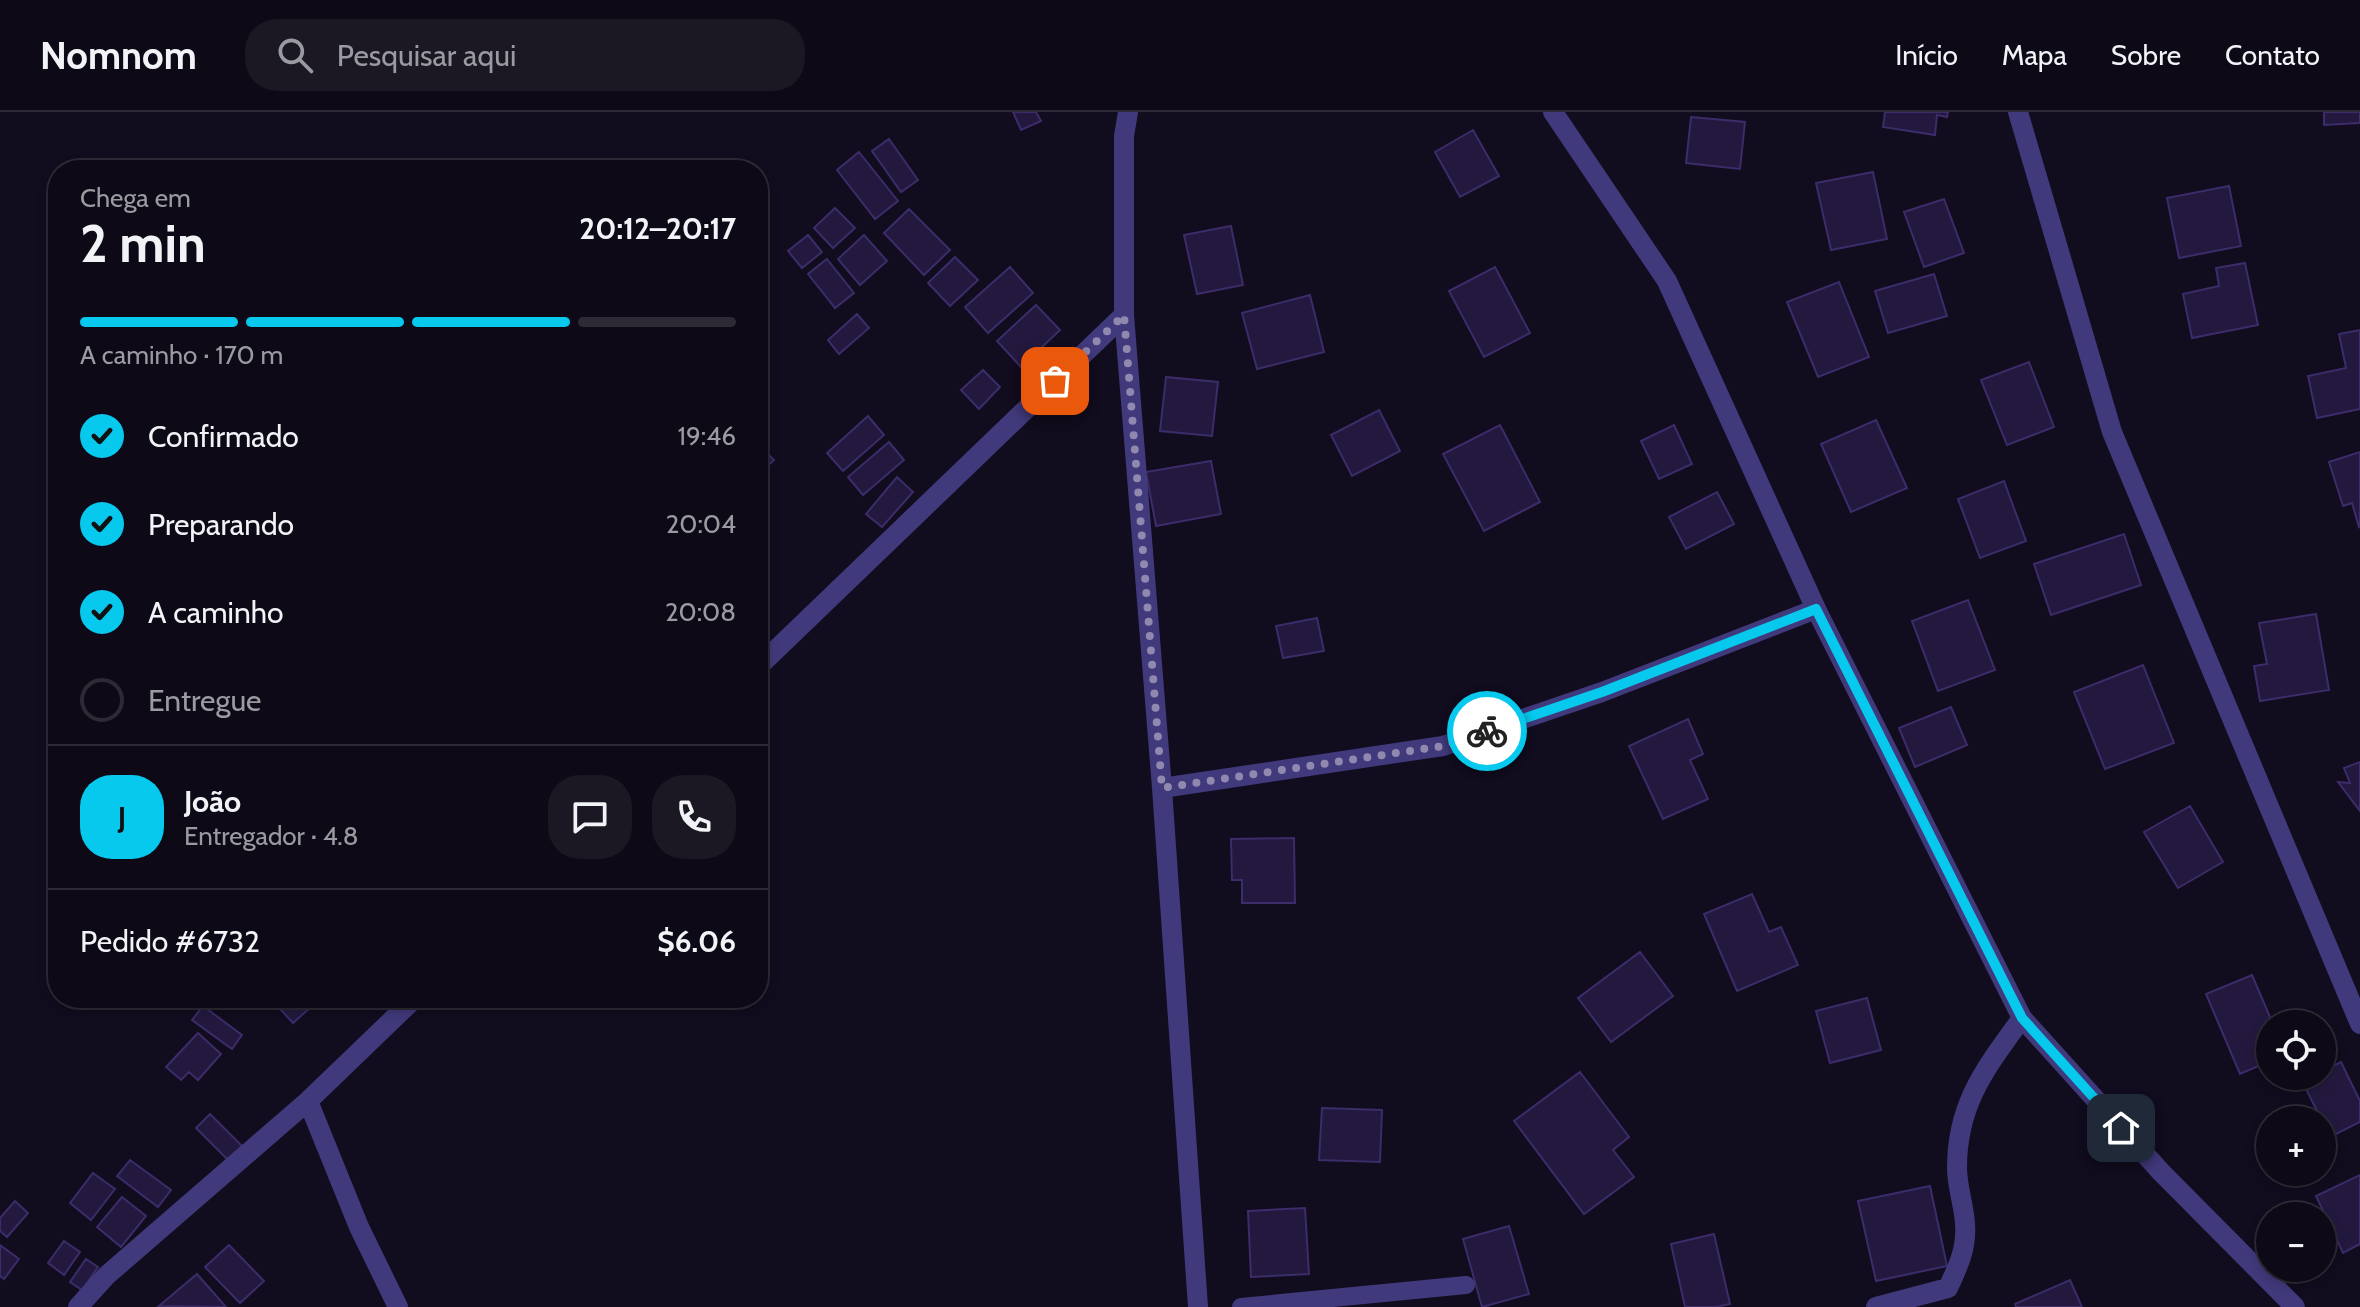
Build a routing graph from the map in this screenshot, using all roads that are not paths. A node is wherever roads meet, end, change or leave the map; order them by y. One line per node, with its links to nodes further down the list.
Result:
1 (1128, 112): 4 (street)
2 (1553, 112): 5 (street)
3 (2018, 112): 10 (street)
4 (1124, 315): 6 (street); 7 (street)
5 (1816, 609): 7 (street); 9 (street)
6 (768, 657)
7 (1162, 788): 15 (street)
8 (405, 1008): 11 (street)
9 (2022, 1018): 17 (street); 18 (street)
10 (2360, 1024)
11 (308, 1101): 13 (street); 14 (street)
12 (1466, 1285): 16 (lane)
13 (78, 1307)
14 (398, 1307)
15 (1198, 1307)
16 (1241, 1307)
17 (1876, 1307)
18 (2295, 1307)

